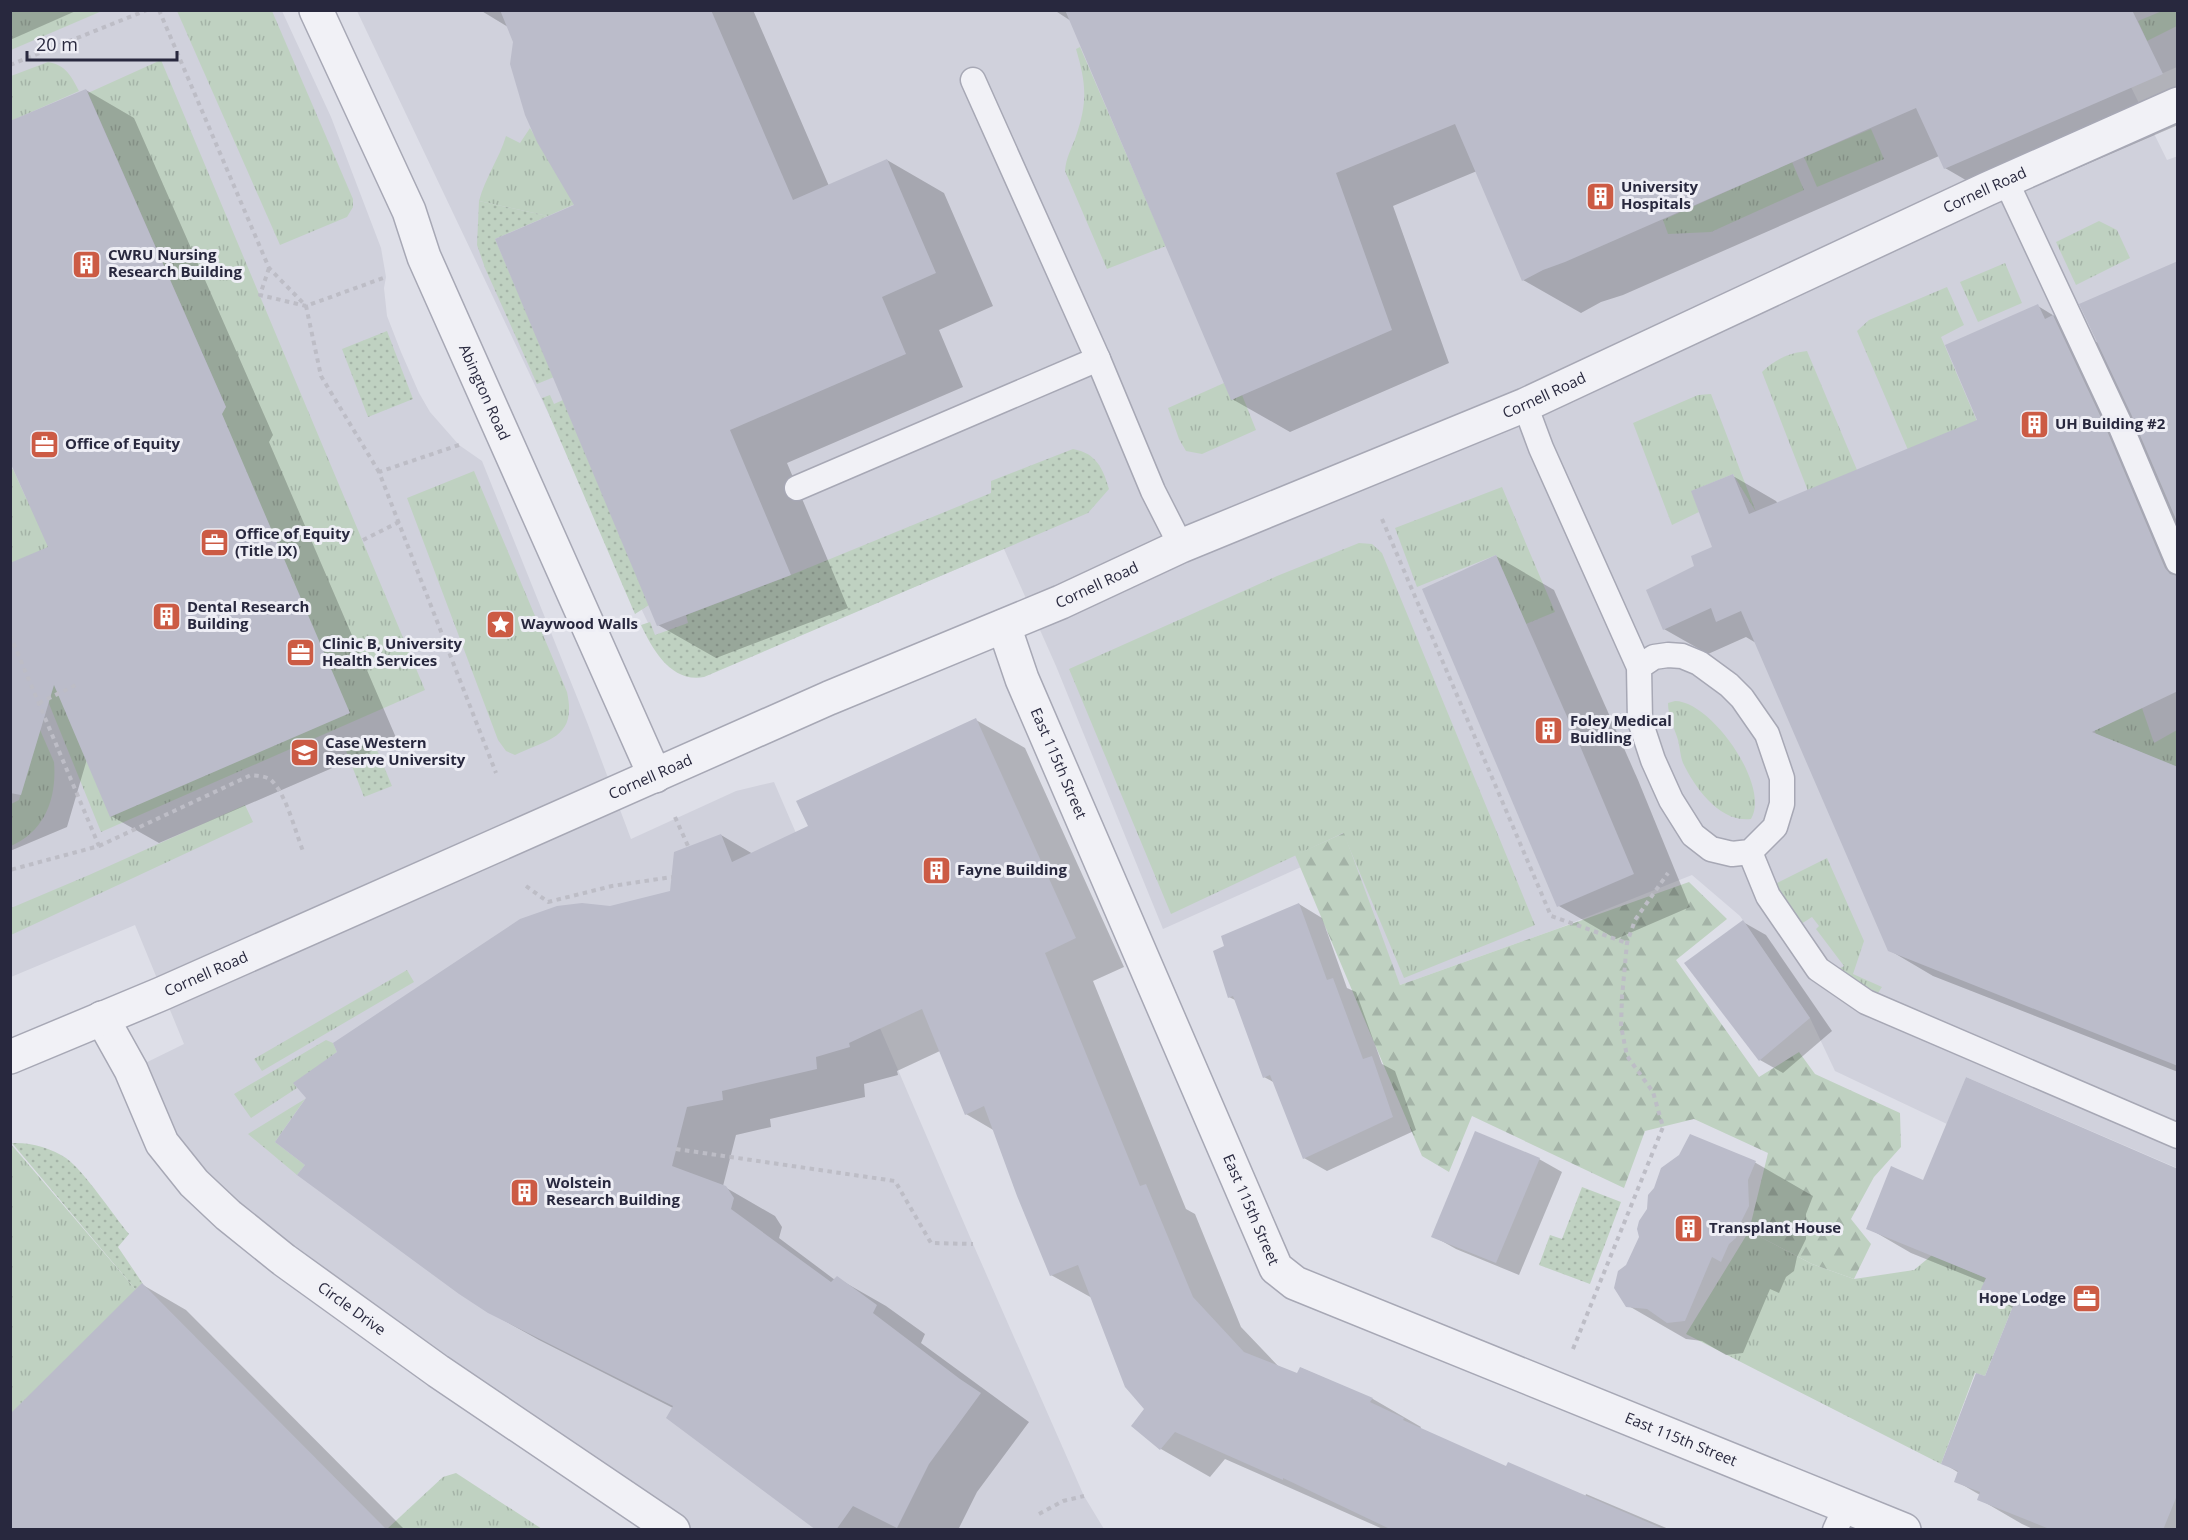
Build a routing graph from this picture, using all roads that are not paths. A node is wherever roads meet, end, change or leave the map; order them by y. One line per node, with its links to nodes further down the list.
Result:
1 (316, 10): 12 (street, Abington Road)
2 (973, 80): 5 (lane)
3 (2178, 104): 4 (street, Cornell Road)
4 (2006, 181): 6 (street, Cornell Road); 9 (lane)
5 (1098, 359): 7 (lane); 8 (lane)
6 (1525, 405): 8 (street, Cornell Road); 11 (lane)
7 (797, 488)
8 (1181, 546): 10 (street, Cornell Road)
9 (2178, 562)
10 (1004, 626): 12 (street, Cornell Road); 17 (street, East 115th Street)
11 (1639, 667): 13 (lane); 13 (lane)
12 (655, 776): 14 (street, Cornell Road)
13 (1750, 852): 16 (lane)
14 (102, 1018): 15 (street, Cornell Road); 18 (street, Circle Drive)
15 (10, 1057)
16 (2178, 1136)
17 (1841, 1518): 19 (street, East 115th Street)
18 (673, 1530)
19 (1904, 1530)

